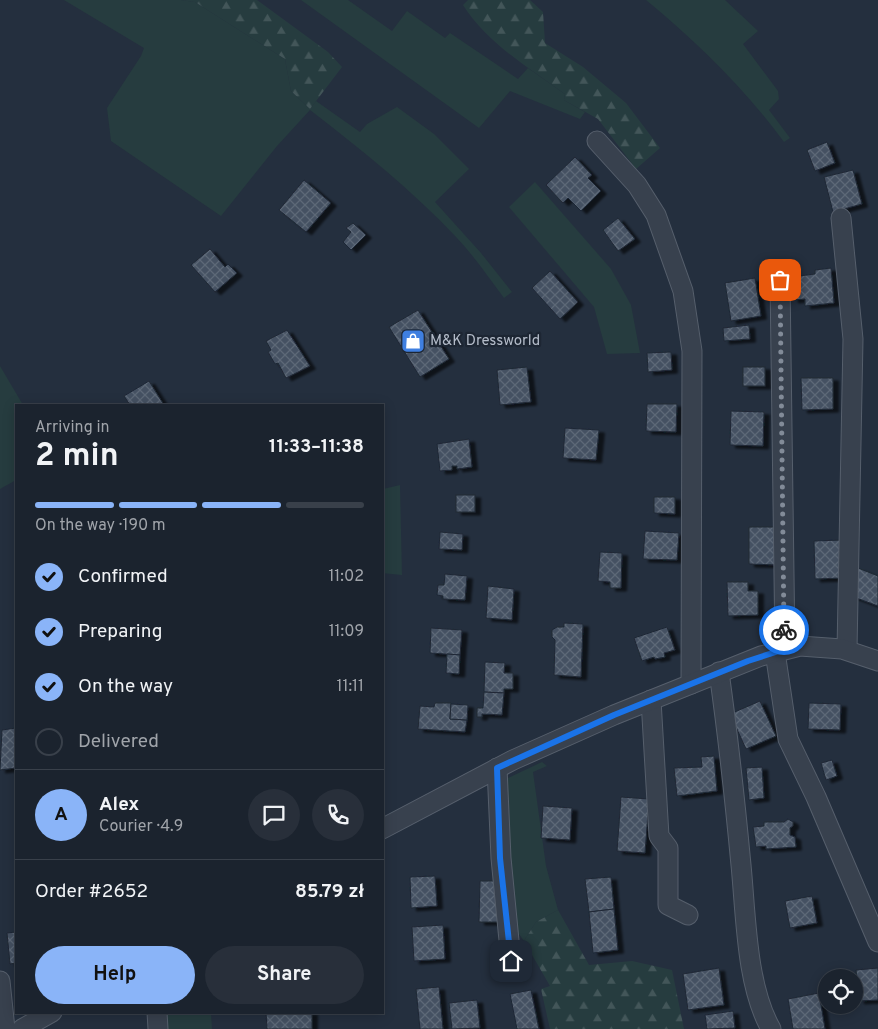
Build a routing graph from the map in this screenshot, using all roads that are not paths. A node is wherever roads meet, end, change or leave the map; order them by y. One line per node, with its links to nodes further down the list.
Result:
1 (597, 140): 8 (street)
2 (842, 218): 4 (street)
3 (780, 280): 5 (street)
4 (848, 650): 5 (street); 6 (street)
5 (780, 651): 7 (street); 13 (street)
6 (878, 661)
7 (719, 672): 8 (street); 21 (street)
8 (691, 684): 9 (street)
9 (651, 700): 10 (street); 12 (street)
10 (497, 768): 11 (street); 14 (street)
11 (384, 828)
12 (688, 915)
13 (878, 942)
14 (511, 961)
15 (0, 981): 18 (street)
16 (48, 1014): 19 (street)
17 (157, 1014): 20 (street)
18 (5, 1029)
19 (22, 1029)
20 (158, 1029)
21 (771, 1029)

